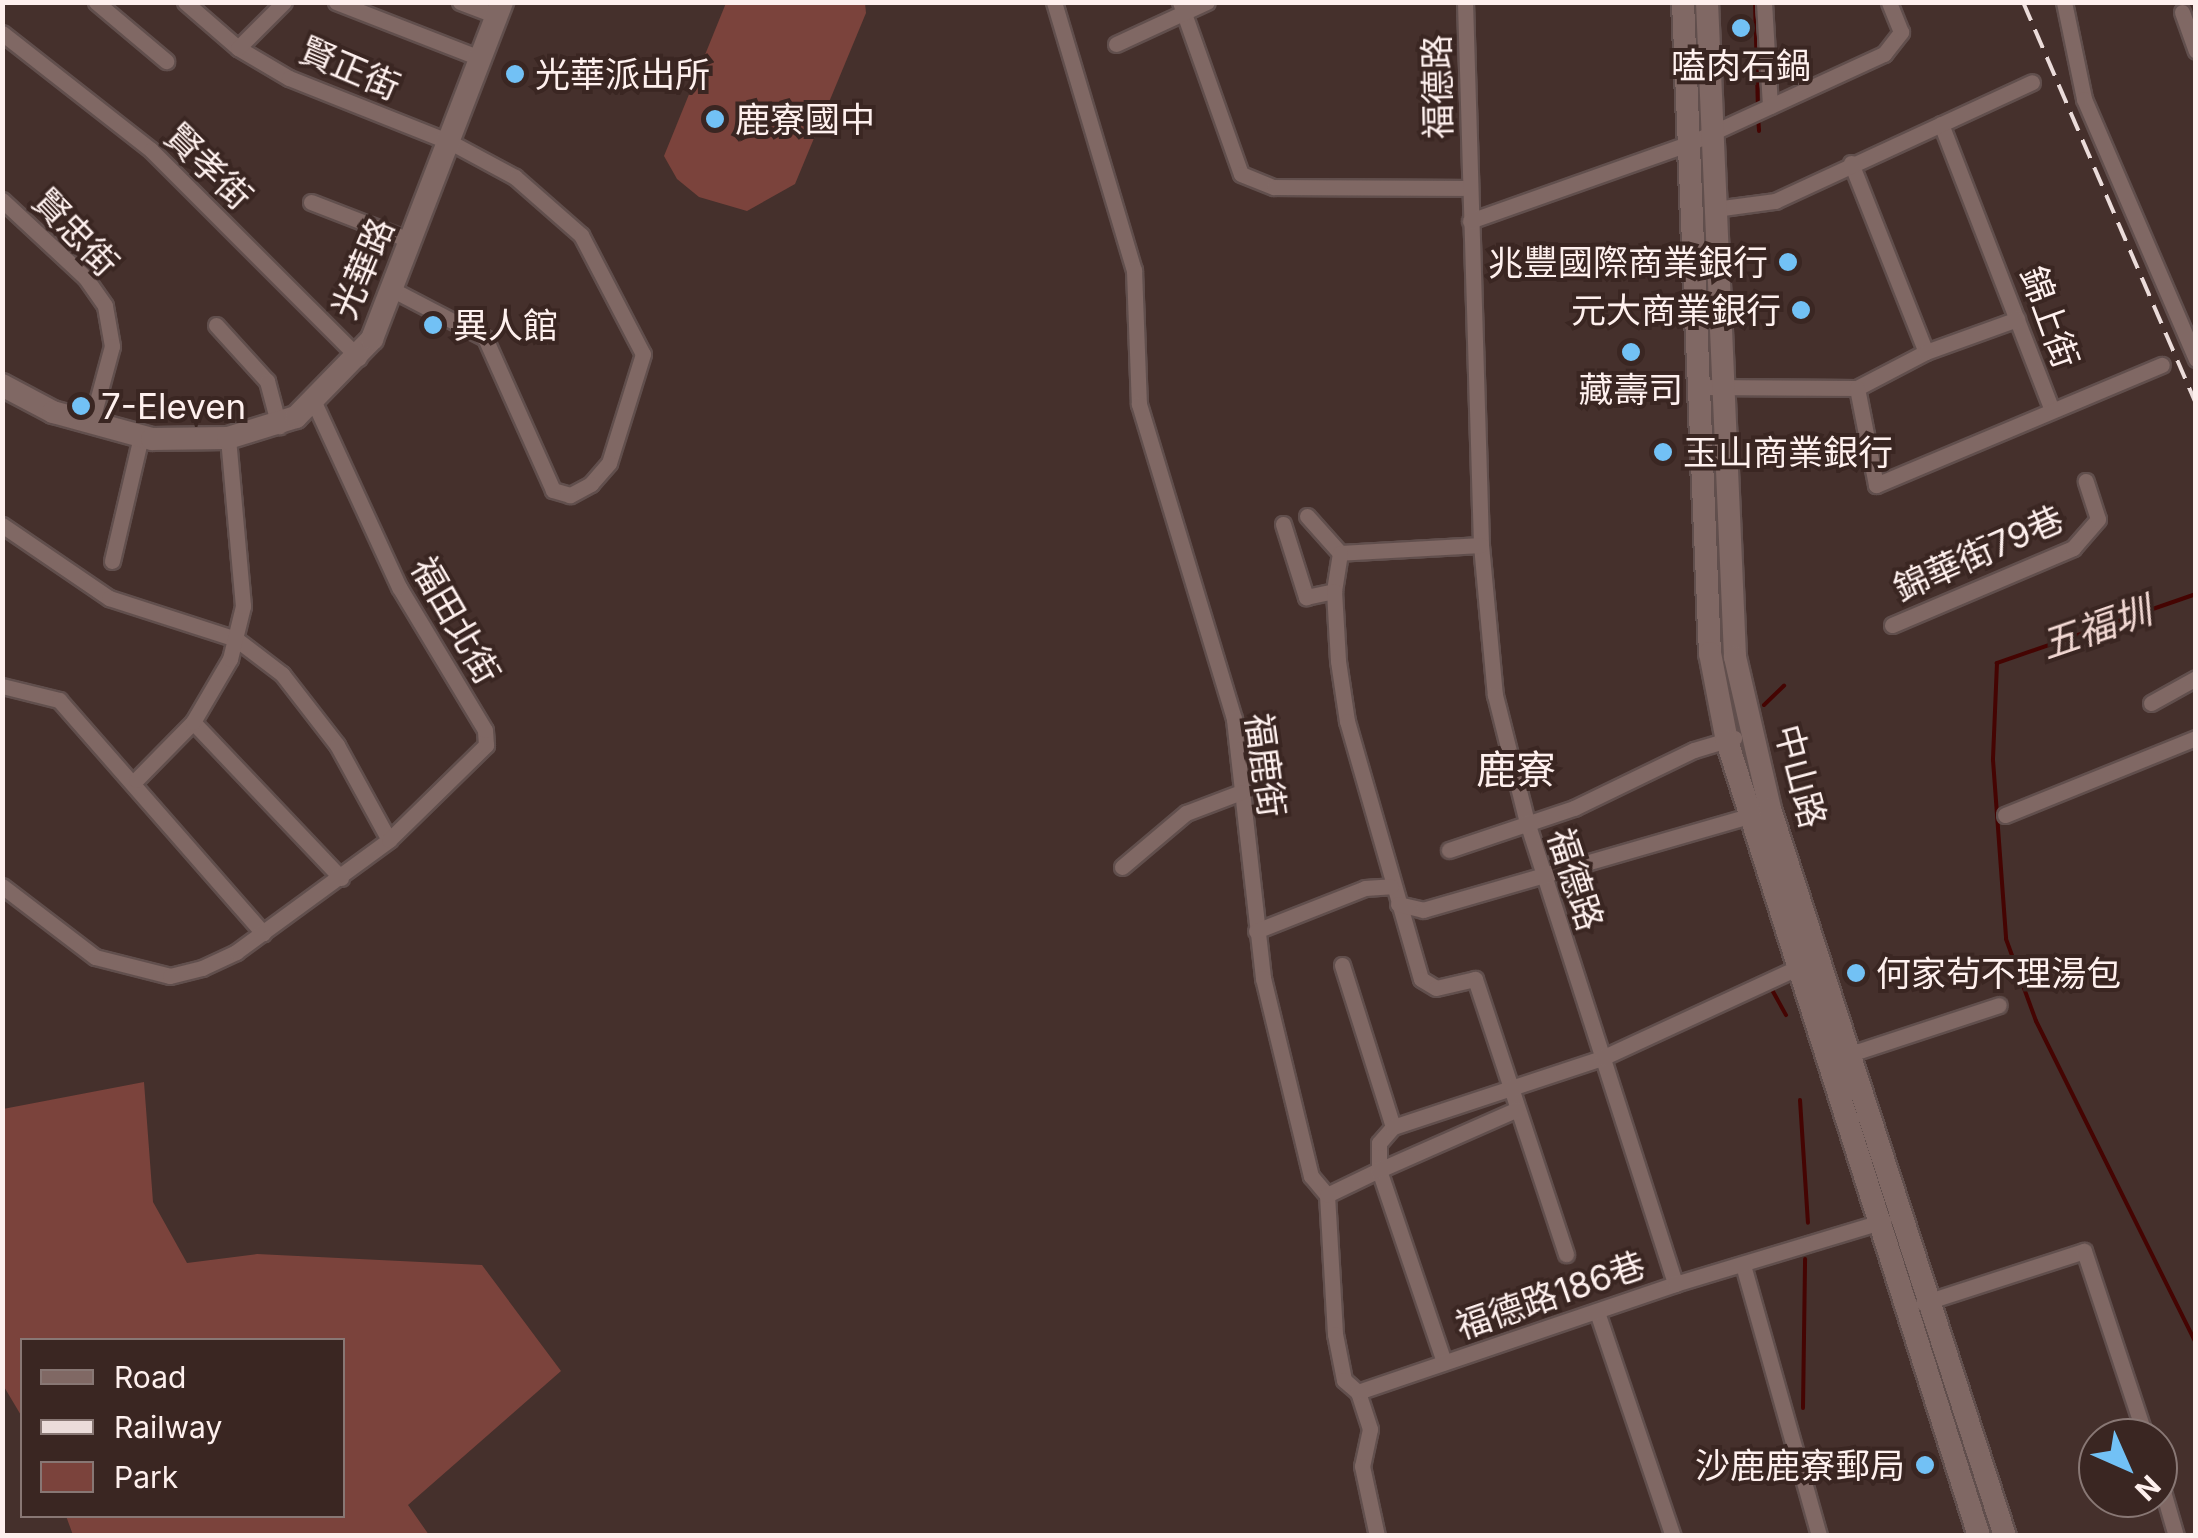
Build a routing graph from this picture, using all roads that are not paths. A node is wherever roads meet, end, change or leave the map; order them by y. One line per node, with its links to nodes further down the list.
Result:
1 (96, 2): 22 (street)
2 (185, 2): 19 (street, 賢正街)
3 (284, 2): 19 (street)
4 (336, 2): 21 (street)
5 (460, 2): 15 (street)
6 (1054, 2): 70 (street, 福鹿街)
7 (1207, 2): 14 (street)
8 (1465, 2): 30 (street, 福德路)
9 (1683, 2): 28 (street, 中山路)
10 (1707, 2): 26 (street, 中山路)
11 (1764, 2): 24 (street)
12 (1889, 2): 24 (street)
13 (2064, 2): 41 (street)
14 (1182, 8): 18 (street); 30 (street)
15 (500, 9): 21 (street, 光華路)
16 (2182, 12): 20 (street)
17 (2, 33): 40 (street, 賢孝街)
18 (1116, 44)
19 (238, 48): 27 (street, 賢正街)
20 (2196, 51)
21 (482, 58): 27 (street, 光華路)
22 (166, 62)
23 (2032, 82): 25 (street)
24 (1770, 106): 26 (street)
25 (1941, 124): 29 (street); 37 (street, 錦上街)
26 (1711, 134): 28 (street); 33 (street, 中山路)
27 (450, 142): 35 (street, 光華路); 36 (street, 賢正街)
28 (1688, 144): 34 (street); 44 (street, 中山路)
29 (1851, 164): 33 (street); 39 (street)
30 (1470, 188): 34 (street, 福德路)
31 (2, 200): 48 (street, 賢忠街)
32 (311, 202): 35 (street)
33 (1715, 209): 44 (street, 中山路)
34 (1470, 221): 56 (street, 福德路)
35 (412, 240): 36 (street, 光華路)
36 (393, 290): 40 (street, 光華路)
37 (2017, 319): 39 (street); 47 (street, 錦上街)
38 (216, 325): 49 (street)
39 (1926, 352): 45 (street)
40 (359, 358): 46 (street, 光華路)
41 (2196, 359)
42 (2162, 364): 47 (street)
43 (2, 385): 48 (street, 光華路)
44 (1713, 386): 45 (street); 66 (street, 中山路); 68 (street, 中山路)
45 (1857, 388): 47 (street, 錦上街)
46 (314, 402): 49 (street, 光華路); 74 (street, 福田北街)
47 (2052, 410)
48 (91, 424): 50 (street, 光華路)
49 (279, 426): 51 (street, 光華路)
50 (141, 436): 51 (street, 光華路); 58 (street)
51 (228, 438): 61 (street)
52 (2086, 481): 60 (street, 錦華街79巷)
53 (1307, 516): 57 (street)
54 (1284, 524): 59 (street)
55 (2, 525): 61 (street)
56 (1481, 545): 57 (street); 73 (street, 福德路)
57 (1340, 553): 59 (street)
58 (112, 561)
59 (1334, 591): 80 (street)
60 (1892, 625)
61 (236, 639): 65 (street); 74 (street)
62 (2196, 678): 64 (street)
63 (2, 686): 69 (street)
64 (2151, 702)
65 (193, 722): 69 (street); 78 (street)
66 (1752, 732): 68 (street); 71 (street, 中山路)
67 (2196, 738): 72 (street)
68 (1727, 741): 71 (street, 中山路); 73 (street)
69 (136, 780): 83 (street)
70 (1241, 792): 76 (street); 82 (street, 福鹿街)
71 (1759, 813): 77 (street); 84 (street, 中山路); 86 (street, 中山路)
72 (2005, 815)
73 (1526, 822): 75 (street); 77 (street, 福德路)
74 (389, 840): 78 (street, 福田北街)
75 (1448, 850)
76 (1122, 867)
77 (1544, 874): 81 (street); 89 (street, 福德路)
78 (341, 878): 83 (street, 福田北街)
79 (2, 886): 83 (street, 福田北街)
80 (1392, 886): 81 (street); 82 (street)
81 (1398, 904): 91 (street)
82 (1256, 931): 95 (street, 福鹿街)
83 (262, 933)
84 (1820, 958): 86 (street); 88 (street, 中山路)
85 (1342, 965): 93 (street)
86 (1796, 968): 89 (street); 90 (street, 中山路)
87 (1999, 1005): 88 (street)
88 (1850, 1054): 90 (street); 96 (street, 中山路)
89 (1602, 1058): 91 (street); 100 (street, 福德路)
90 (1826, 1062): 97 (street, 中山路)
91 (1510, 1089): 92 (street); 93 (street)
92 (1517, 1108): 94 (street); 98 (street)
93 (1393, 1127): 94 (street)
94 (1379, 1170): 95 (street); 104 (street, 福德路186巷)
95 (1327, 1194): 105 (street, 福鹿街)
96 (1902, 1215): 97 (street); 101 (street, 中山路)
97 (1878, 1223): 99 (street); 102 (street, 中山路)
98 (1566, 1254)
99 (1743, 1266): 100 (street); 109 (street)
100 (1675, 1284): 103 (street, 福德路186巷)
101 (1930, 1301): 102 (street); 106 (street); 111 (street, 中山路)
102 (1906, 1309): 110 (street, 中山路)
103 (1598, 1312): 104 (street, 福德路186巷); 108 (street)
104 (1444, 1362): 105 (street, 福德路186巷)
105 (1358, 1392): 107 (street, 福鹿街)
106 (2139, 1418)
107 (1378, 1536)
108 (1674, 1536)
109 (1819, 1536)
110 (1979, 1536)
111 (2006, 1536)

